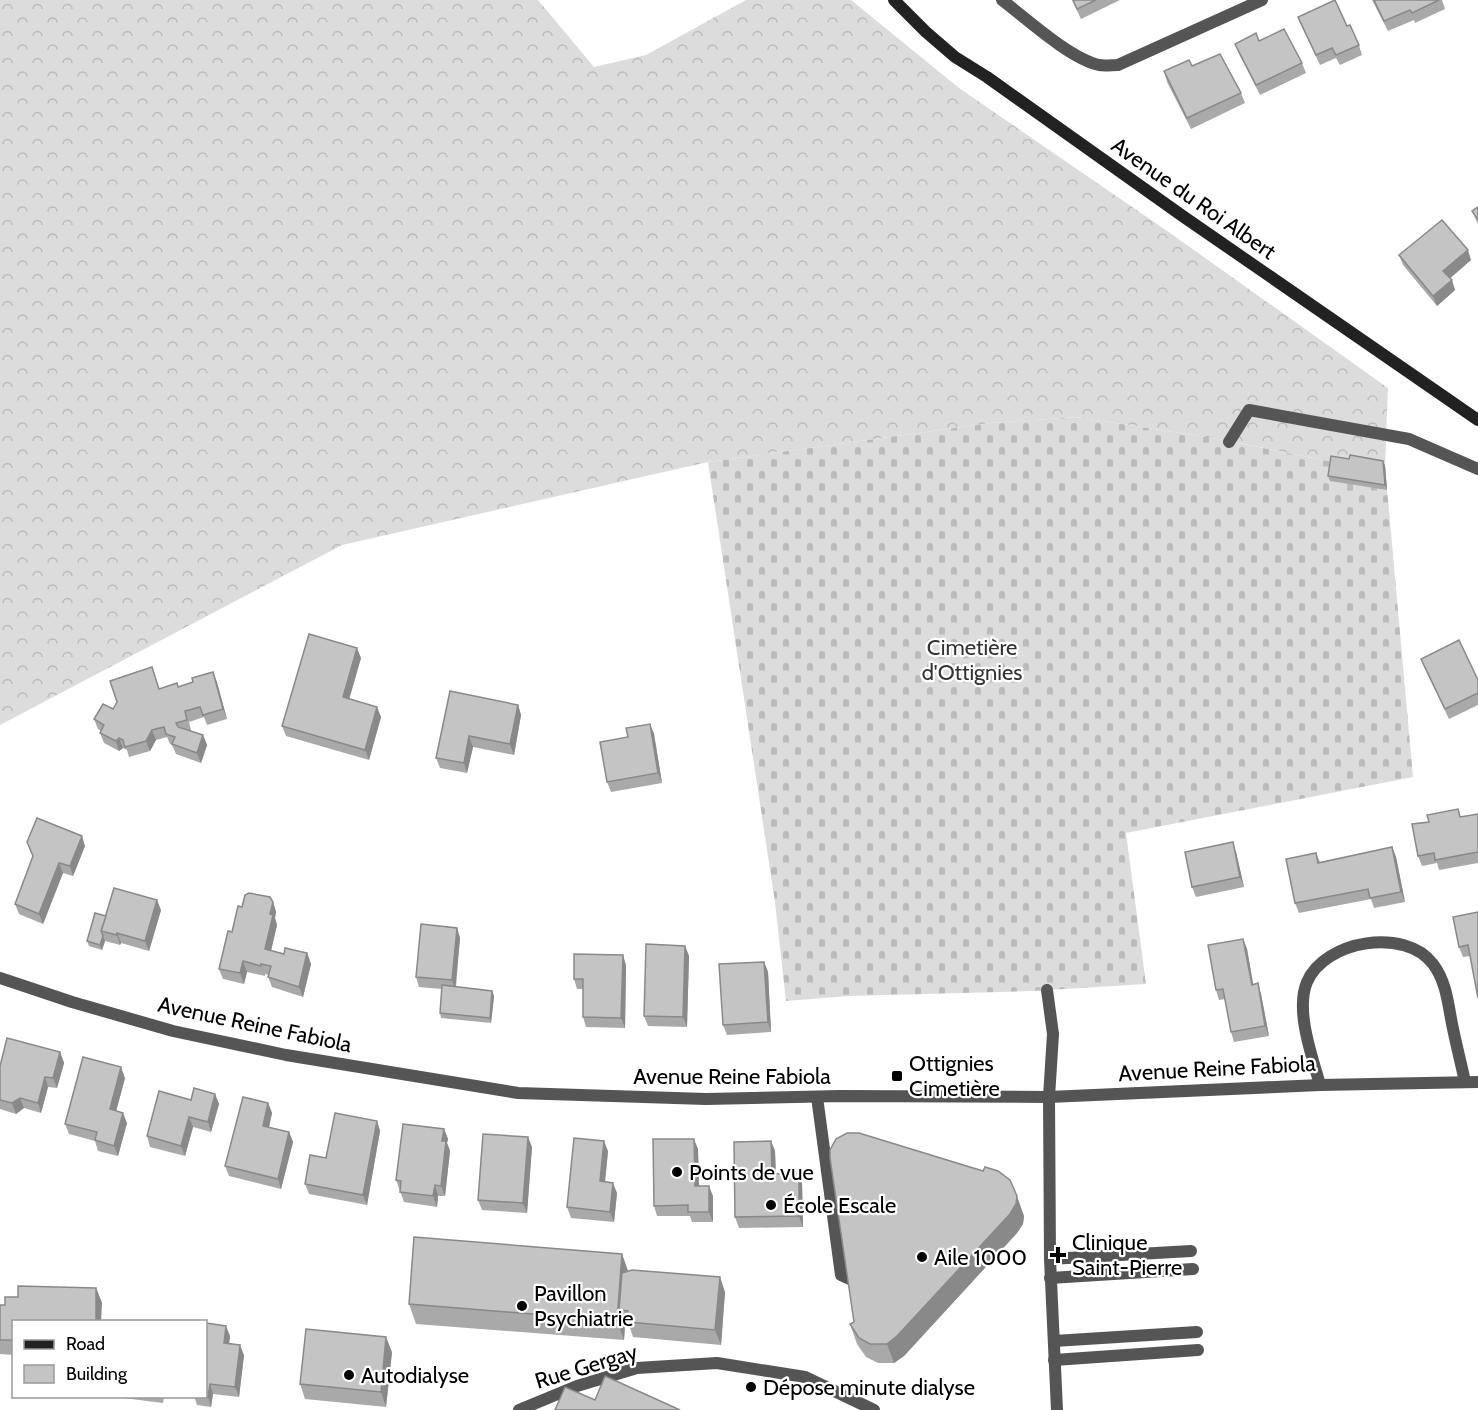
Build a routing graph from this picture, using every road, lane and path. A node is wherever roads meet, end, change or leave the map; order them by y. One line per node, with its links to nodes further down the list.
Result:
1 (1002, 0): 2 (street)
2 (1262, 0)
3 (901, 2): 4 (main road, Avenue du Roi Albert)
4 (1478, 420)
5 (1229, 442): 6 (street)
6 (1478, 469)
7 (0, 978): 12 (street, Avenue Reine Fabiola)
8 (1047, 990): 13 (street)
9 (1465, 1082): 10 (street, Avenue Reine Fabiola); 11 (street, Avenue Reine Fabiola); 11 (street)
10 (1478, 1082)
11 (1320, 1085): 13 (street, Avenue Reine Fabiola)
12 (817, 1097): 13 (street, Avenue Reine Fabiola); 18 (street)
13 (1048, 1097): 15 (street)
14 (1191, 1251): 15 (street)
15 (1050, 1259): 17 (street)
16 (1193, 1269): 17 (street)
17 (1050, 1278): 20 (street)
18 (852, 1280)
19 (1197, 1332): 20 (street)
20 (1054, 1341): 22 (street)
21 (1198, 1350): 22 (street)
22 (1054, 1360): 25 (street)
23 (519, 1410): 24 (street, Rue Gergay)
24 (874, 1410)
25 (1057, 1410)

